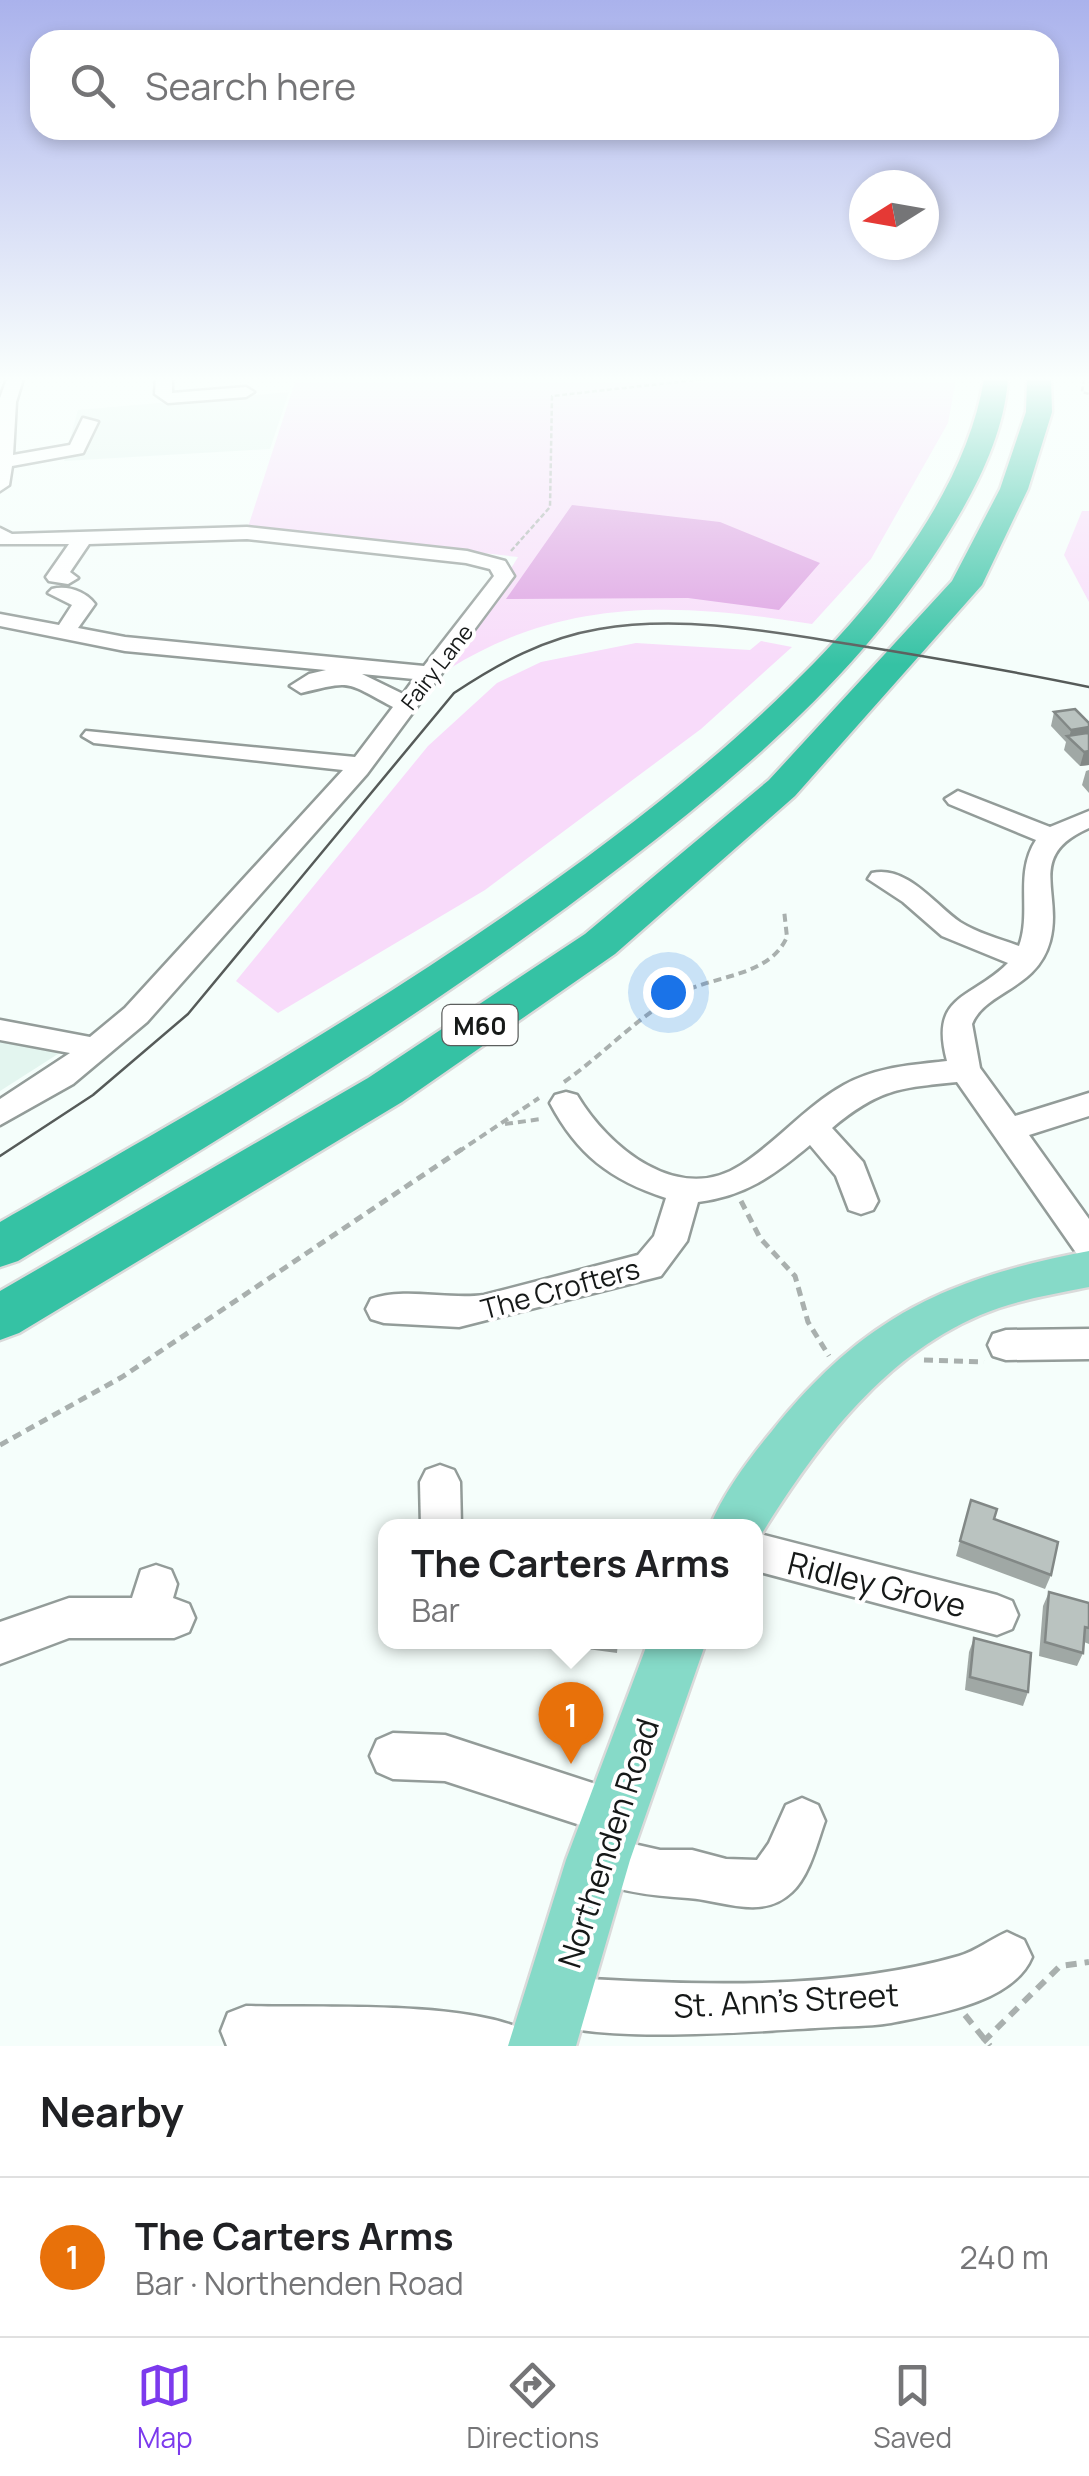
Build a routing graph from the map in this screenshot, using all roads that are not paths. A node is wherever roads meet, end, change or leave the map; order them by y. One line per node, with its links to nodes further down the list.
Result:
1 (967, 474): 28 (highway, M60)
2 (1019, 474): 31 (highway, M60)
3 (0, 534): 4 (street)
4 (84, 538): 6 (street); 7 (street, Fairy Lane)
5 (0, 620): 6 (street)
6 (64, 633): 7 (street)
7 (432, 674): 9 (street, Fairy Lane)
8 (300, 686): 9 (street)
9 (408, 705): 11 (street, Fairy Lane)
10 (94, 736): 11 (street)
11 (362, 765): 18 (street, Fairy Lane)
12 (972, 800): 14 (street)
13 (1089, 819): 14 (street)
14 (1054, 838): 16 (street)
15 (882, 879): 16 (street)
16 (1027, 960): 19 (street)
17 (0, 1030): 18 (street)
18 (96, 1048): 22 (street, Fairy Lane)
19 (965, 1070): 23 (street); 24 (street)
20 (555, 1104): 25 (street)
21 (1089, 1104): 24 (street)
22 (0, 1114)
23 (812, 1126): 25 (street); 26 (street)
24 (1006, 1131): 27 (street)
25 (685, 1189): 30 (street, The Crofters)
26 (861, 1202)
27 (1089, 1245)
28 (0, 1247)
29 (1089, 1269): 36 (main road)
30 (384, 1309)
31 (0, 1318)
32 (1089, 1344): 33 (street)
33 (1006, 1345)
34 (440, 1482): 35 (street)
35 (441, 1519)
36 (741, 1519)
37 (763, 1554): 39 (street, Ridley Grove)
38 (160, 1606): 40 (street)
39 (997, 1615)
40 (0, 1643)
41 (674, 1649): 44 (main road, Northenden Road)
42 (393, 1756): 44 (street)
43 (802, 1821): 44 (street)
44 (606, 1836): 46 (main road, Northenden Road)
45 (1007, 1957): 46 (street, St. Ann's Street)
46 (549, 2024)
47 (246, 2031): 48 (street)
48 (502, 2046)

